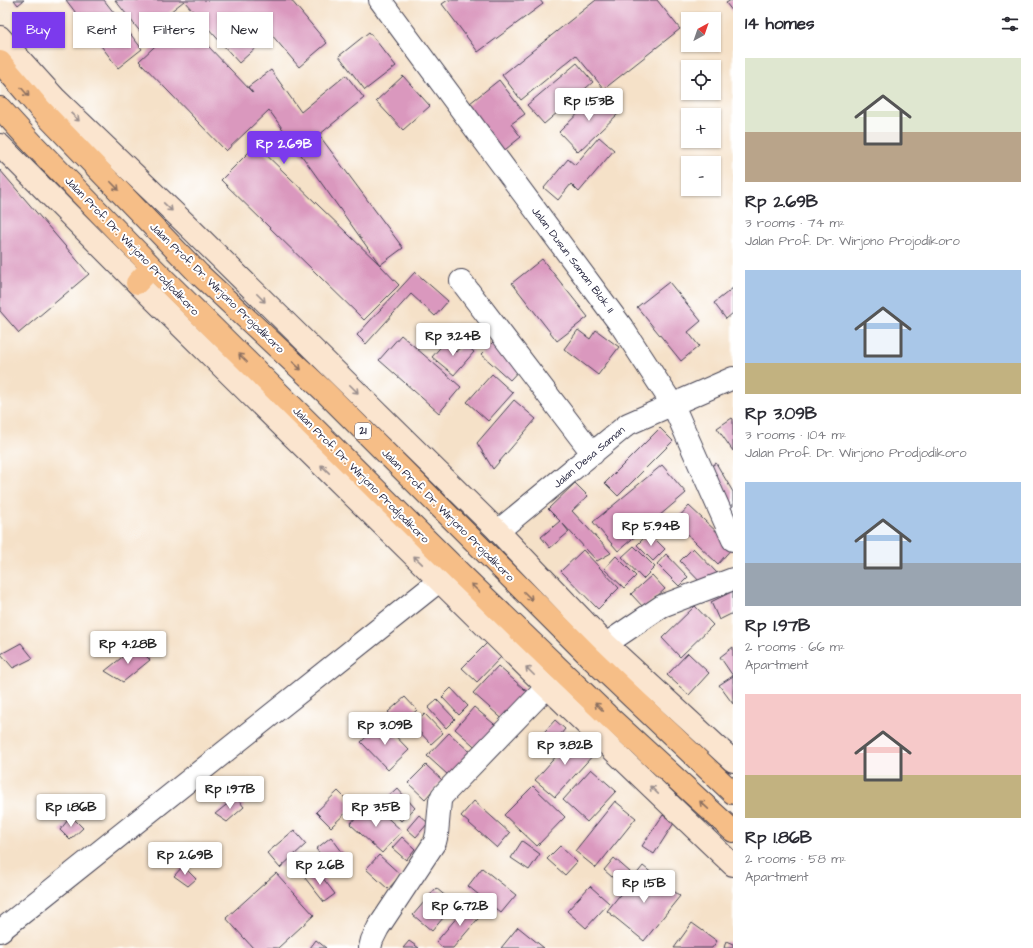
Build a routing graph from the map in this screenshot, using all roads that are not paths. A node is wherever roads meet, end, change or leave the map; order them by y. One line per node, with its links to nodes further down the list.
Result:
1 (380, 0): 10 (street, Jalan Dusun Saman Blok II)
2 (0, 37): 12 (street, one-way to 12)
3 (0, 62): 19 (highway, Jalan Prof. Dr. Wirjono Projodikoro / 21, one-way to 19)
4 (0, 108): 6 (highway, Jalan Prof. Dr. Wirjono Prodjodikoro)
5 (0, 145): 8 (street)
6 (152, 267): 8 (highway); 20 (highway, Jalan Prof. Dr. Wirjono Prodjodikoro, one-way to 6)
7 (461, 281): 11 (street)
8 (137, 282): 15 (street, one-way to 8)
9 (733, 378): 10 (street, Jalan Desa Saman)
10 (673, 405): 11 (street, Jalan Desa Saman); 13 (street, Jalan Dusun Saman Blok II)
11 (593, 454): 12 (street, Jalan Desa Saman)
12 (498, 531): 16 (street)
13 (733, 540)
14 (733, 578): 16 (street)
15 (439, 581): 17 (street, one-way to 15); 22 (street)
16 (606, 644): 18 (street)
17 (547, 687): 21 (street, one-way to 17); 23 (street)
18 (733, 761)
19 (733, 793)
20 (733, 831)
21 (733, 866)
22 (0, 931)
23 (370, 948)

